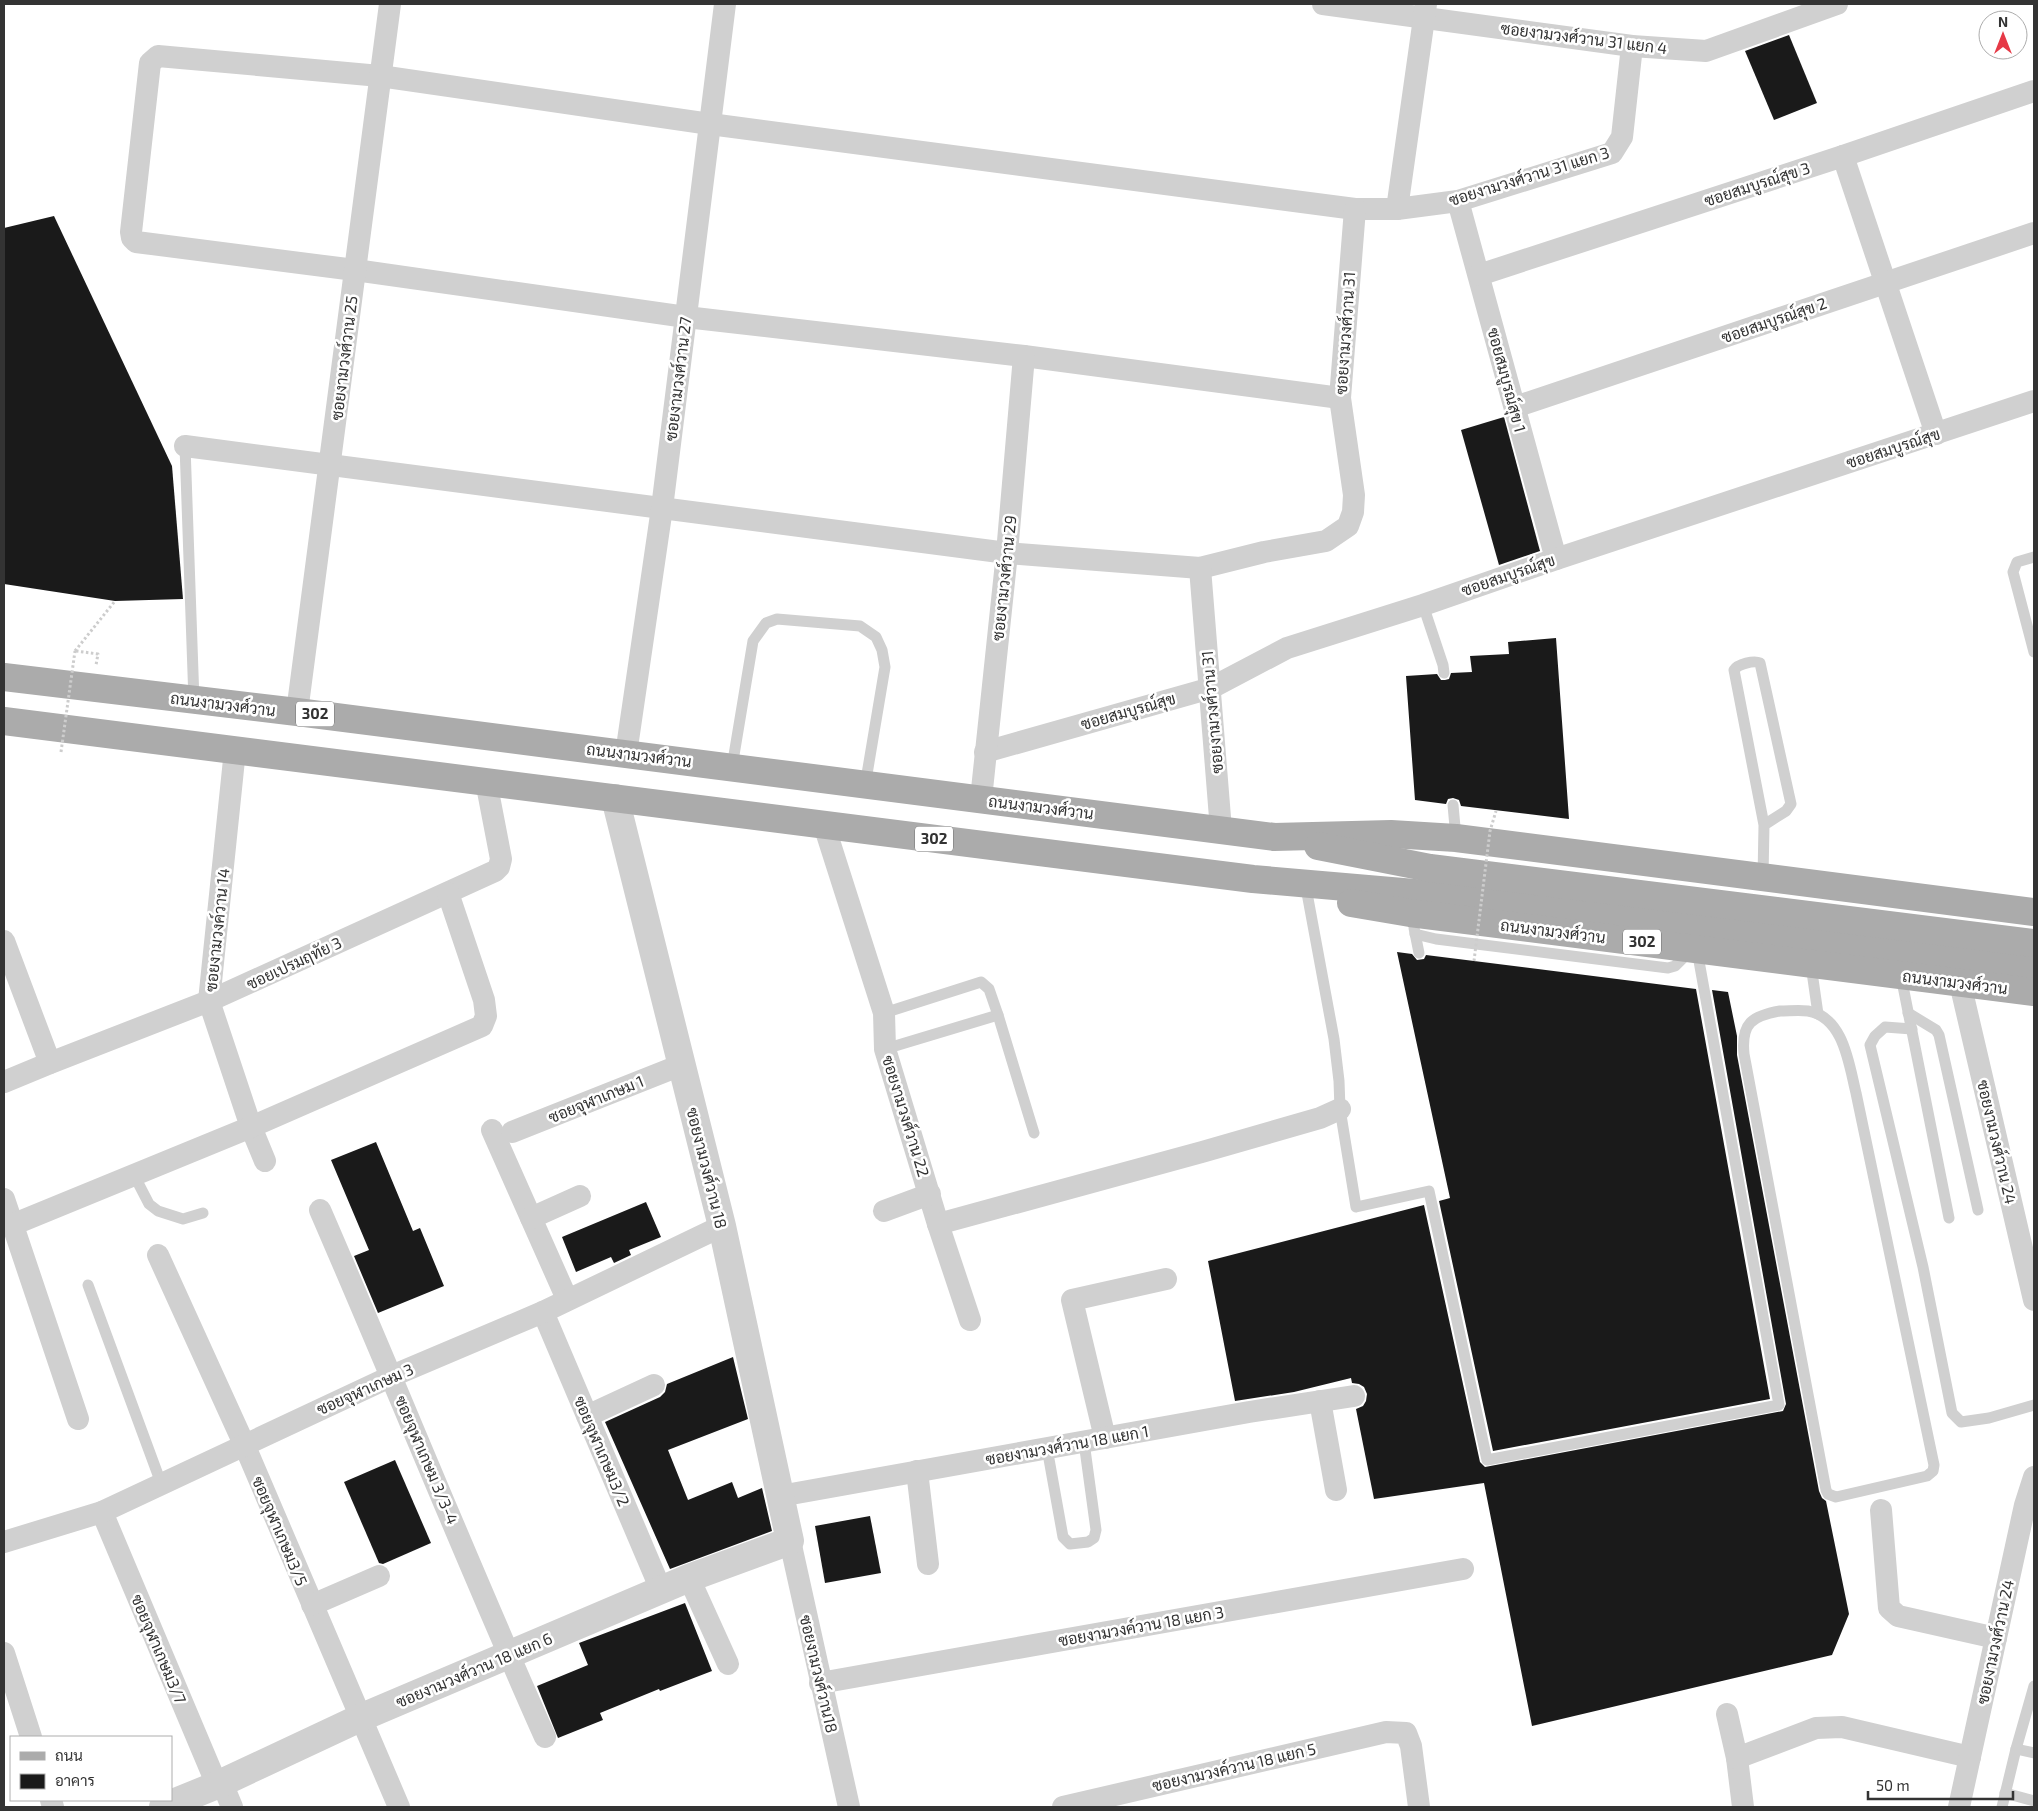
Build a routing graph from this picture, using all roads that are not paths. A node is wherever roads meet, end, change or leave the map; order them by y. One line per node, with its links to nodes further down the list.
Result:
1 (390, 4): 7 (street, ซอยงามวงศ์วาน 25)
2 (724, 4): 9 (street, ซอยงามวงศ์วาน 27)
3 (1323, 4): 5 (street, ซอยงามวงศ์วาน 31 แยก 4)
4 (1837, 4): 6 (street, ซอยงามวงศ์วาน 31 แยก 4)
5 (1425, 10): 6 (street, ซอยงามวงศ์วาน 31 แยก 4); 13 (street)
6 (1632, 46): 11 (street, ซอยงามวงศ์วาน 31 แยก 3)
7 (380, 76): 9 (street); 15 (street, ซอยงามวงศ์วาน 25); 15 (street)
8 (2034, 91): 10 (street, ซอยสมบูรณ์สุข 3)
9 (710, 124): 12 (street); 18 (street, ซอยงามวงศ์วาน 27)
10 (1843, 156): 16 (street, ซอยสมบูรณ์สุข 3); 17 (street)
11 (1458, 201): 13 (street, ซอยงามวงศ์วาน 31 แยก 3); 16 (street, ซอยสมบูรณ์สุข 1)
12 (1355, 209): 13 (street); 20 (street, ซอยงามวงศ์วาน 31)
13 (1397, 209)
14 (2034, 233): 17 (street, ซอยสมบูรณ์สุข 2)
15 (355, 270): 18 (street); 25 (street, ซอยงามวงศ์วาน 25)
16 (1478, 275): 22 (street, ซอยสมบูรณ์สุข 1)
17 (1886, 283): 22 (street, ซอยสมบูรณ์สุข 2); 23 (street)
18 (686, 317): 19 (street); 26 (street, ซอยงามวงศ์วาน 27)
19 (1024, 356): 20 (street); 27 (street, ซอยงามวงศ์วาน 29)
20 (1340, 398): 30 (street, ซอยงามวงศ์วาน 31)
21 (2034, 401): 23 (street, ซอยสมบูรณ์สุข)
22 (1514, 407): 29 (street, ซอยสมบูรณ์สุข 1)
23 (1936, 434): 29 (street, ซอยสมบูรณ์สุข)
24 (185, 446): 25 (street); 36 (lane)
25 (330, 464): 26 (street); 37 (street, ซอยงามวงศ์วาน 25)
26 (662, 508): 27 (street); 41 (street, ซอยงามวงศ์วาน 27)
27 (1007, 553): 30 (street); 40 (street, ซอยงามวงศ์วาน 29)
28 (2034, 557): 32 (lane)
29 (1556, 559): 31 (street, ซอยสมบูรณ์สุข)
30 (1200, 568): 35 (street, ซอยงามวงศ์วาน 31)
31 (1424, 605): 33 (lane); 35 (street, ซอยสมบูรณ์สุข)
32 (2034, 652)
33 (1444, 674)
34 (4, 677): 36 (main road, ถนนงามวงศ์วาน / 302)
35 (1211, 688): 40 (street, ซอยสมบูรณ์สุข); 50 (street, ซอยงามวงศ์วาน 31)
36 (194, 701): 37 (main road, ถนนงามวงศ์วาน / 302)
37 (297, 712): 41 (main road, ถนนงามวงศ์วาน / 302)
38 (4, 721): 39 (main road, ถนนงามวงศ์วาน / 302)
39 (235, 750): 43 (main road, ถนนงามวงศ์วาน / 302); 68 (street, ซอยงามวงค์วาน 14)
40 (985, 752): 46 (street, ซอยงามวงศ์วาน 29)
41 (626, 754): 42 (main road, ถนนงามวงศ์วาน / 302)
42 (732, 767): 44 (main road, ถนนงามวงศ์วาน / 302); 44 (lane)
43 (486, 781): 45 (main road, ถนนงามวงศ์วาน / 302); 55 (street, ซอยเปรมฤทัย 3)
44 (865, 786): 46 (main road, ถนนงามวงศ์วาน / 302)
45 (616, 798): 48 (main road, ถนนงามวงศ์วาน / 302); 76 (street, ซอยงามวงศ์วาน 18)
46 (981, 799): 50 (main road, ถนนงามวงศ์วาน / 302)
47 (1454, 805): 52 (lane)
48 (824, 825): 54 (main road, ถนนงามวงศ์วาน / 302); 69 (street, ซอยงามวงศ์วาน 22)
49 (1764, 825): 49 (lane); 53 (lane)
50 (1221, 830): 51 (main road, ถนนงามวงศ์วาน / 302)
51 (1274, 837): 52 (main road, ถนนงามวงศ์วาน / 302); 57 (main road, ถนนงามวงศ์วาน / 302)
52 (1456, 838): 53 (main road, ถนนงามวงศ์วาน / 302)
53 (1763, 878): 58 (main road, ถนนงามวงศ์วาน / 302)
54 (1253, 879): 56 (main road, ถนนงามวงศ์วาน / 302); 57 (main road, ถนนงามวงศ์วาน / 302)
55 (448, 892): 68 (street, ซอยเปรมฤทัย 3); 79 (street)
56 (1307, 893): 57 (main road, ถนนงามวงศ์วาน / 302); 78 (lane)
57 (1420, 903): 60 (main road, ถนนงามวงศ์วาน / 302); 61 (main road, ถนนงามวงศ์วาน / 302); 62 (lane); 64 (main road, ถนนงามวงศ์วาน / 302)
58 (2034, 912)
59 (4, 941): 75 (street)
60 (2034, 943)
61 (1695, 948): 63 (main road, ถนนงามวงศ์วาน / 302); 78 (lane)
62 (1419, 953)
63 (1811, 965): 65 (main road, ถนนงามวงศ์วาน / 302); 72 (lane)
64 (2034, 970)
65 (1901, 976): 66 (main road, ถนนงามวงศ์วาน / 302); 70 (lane)
66 (1960, 984): 67 (main road, ถนนงามวงศ์วาน / 302); 99 (street, ซอยงามวงศ์วาน 24)
67 (2034, 992)
68 (209, 1001): 75 (street, ซอยเปรมฤทัย 3); 79 (street, ซอยงามวงค์วาน 14)
69 (884, 1013): 71 (lane); 74 (street, ซอยงามวงศ์วาน 22)
70 (1908, 1013): 73 (lane); 87 (lane)
71 (998, 1014): 74 (lane); 80 (lane)
72 (1818, 1014): 72 (lane)
73 (1912, 1029): 91 (lane); 106 (lane)
74 (885, 1049): 83 (street, ซอยงามวงศ์วาน 22)
75 (50, 1063): 77 (street, ซอยเปรมฤทัย 3)
76 (680, 1065): 90 (street, ซอยจุฬาเกษม 1); 94 (street, ซอยงามวงศ์วาน 18)
77 (4, 1082)
78 (1340, 1109): 92 (street)
79 (251, 1127): 81 (street, ซอยงามวงค์วาน 14); 82 (street)
80 (1034, 1133)
81 (265, 1161)
82 (134, 1175): 89 (lane); 93 (street)
83 (930, 1194): 88 (street); 92 (street, ซอยงามวงศ์วาน 22)
84 (580, 1196): 90 (street)
85 (4, 1199): 93 (street)
86 (320, 1210): 102 (street, ซอยจุฬาเกษม 3/3-4)
87 (1978, 1210)
88 (884, 1211)
89 (203, 1213)
90 (531, 1218): 98 (street)
91 (1948, 1218)
92 (938, 1224): 101 (street, ซอยงามวงศ์วาน 22)
93 (12, 1225): 108 (street)
94 (722, 1226): 98 (street, ซอยจุฬาเกษม 3); 116 (street, ซอยงามวงศ์วาน 18)
95 (158, 1255): 110 (street, ซอยจุฬาเกษม3/5)
96 (1166, 1279): 109 (street)
97 (88, 1286): 114 (lane)
98 (567, 1299): 100 (street, ซอยจุฬาเกษม 3)
99 (2034, 1300)
100 (542, 1312): 102 (street, ซอยจุฬาเกษม 3); 107 (street, ซอยจุฬาเกษม3/2)
101 (970, 1320)
102 (392, 1376): 110 (street, ซอยจุฬาเกษม 3); 129 (street, ซอยจุฬาเกษม 3/3-4)
103 (654, 1385): 107 (street)
104 (1354, 1396): 105 (street, ซอยงามวงศ์วาน 18 แยก 1)
105 (1320, 1401): 109 (street, ซอยงามวงศ์วาน 18 แยก 1); 115 (street)
106 (2034, 1405)
107 (587, 1416): 125 (street, ซอยจุฬาเกษม3/2)
108 (78, 1419)
109 (1095, 1440): 111 (street, ซอยงามวงศ์วาน 18 แยก 1); 111 (lane)
110 (244, 1444): 114 (street, ซอยจุฬาเกษม 3); 126 (street, ซอยจุฬาเกษม3/5)
111 (1047, 1448): 112 (street, ซอยงามวงศ์วาน 18 แยก 1)
112 (917, 1471): 116 (street, ซอยงามวงศ์วาน 18 แยก 1); 121 (street)
113 (2034, 1477): 127 (street, ซอยงามวงศ์วาน 24)
114 (161, 1483): 118 (street, ซอยจุฬาเกษม 3)
115 (1336, 1490)
116 (780, 1496): 119 (street, ซอยงามวงศ์วาน 18)
117 (1881, 1510): 127 (street)
118 (102, 1512): 120 (street, ซอยจุฬาเกษม 3); 141 (street, ซอยจุฬาเกษม3/7)
119 (790, 1541): 124 (street, ซอยงามวงศ์วาน 18 แยก 6); 131 (street, ซอยงามวงศ์วาน18)
120 (4, 1542)
121 (928, 1564)
122 (1462, 1569): 131 (street, ซอยงามวงค์วาน 18 แยก 3)
123 (379, 1576): 126 (street)
124 (689, 1578): 125 (street, ซอยงามวงศ์วาน 18 แยก 6); 130 (street)
125 (662, 1590): 129 (street, ซอยงามวงศ์วาน 18 แยก 6)
126 (312, 1606): 134 (street, ซอยจุฬาเกษม3/5)
127 (1996, 1638): 139 (street, ซอยงามวงศ์วาน 24)
128 (4, 1653): 135 (street)
129 (509, 1656): 134 (street, ซอยงามวงศ์วาน 18 แยก 6); 136 (street, ซอยจุฬาเกษม 3/3-4)
130 (728, 1664)
131 (820, 1683): 147 (street, ซอยงามวงศ์วาน18)
132 (2033, 1692): 137 (lane)
133 (1727, 1714): 140 (street)
134 (360, 1718): 141 (street, ซอยงามวงศ์วาน 18 แยก 6); 146 (street, ซอยจุฬาเกษม3/5)
135 (31, 1736)
136 (545, 1737)
137 (2016, 1749): 138 (lane); 142 (lane)
138 (2034, 1754)
139 (1970, 1757): 140 (street); 150 (street, ซอยงามวงศ์วาน 24)
140 (1737, 1758): 149 (street)
141 (224, 1792): 145 (street, ซอยงามวงศ์วาน 18 แยก 6)
142 (2006, 1794): 143 (lane); 151 (lane)
143 (2034, 1800)
144 (1069, 1806): 148 (street, ซอยงามวงค์วาน 18 แยก 5)
145 (163, 1807)
146 (399, 1807)
147 (849, 1807)
148 (1419, 1807)
149 (1743, 1807)
150 (1959, 1807)
151 (2002, 1807)

